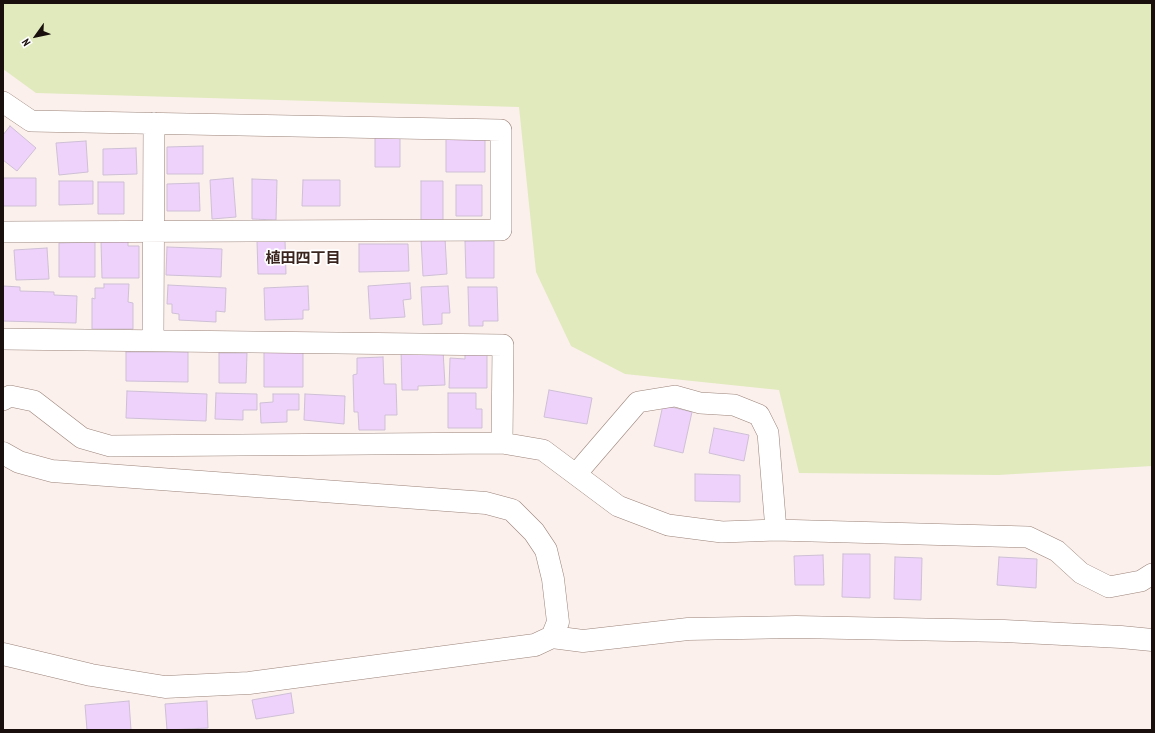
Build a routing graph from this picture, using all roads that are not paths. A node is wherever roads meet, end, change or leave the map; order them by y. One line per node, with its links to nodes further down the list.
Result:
1 (3, 102): 2 (street)
2 (154, 123): 4 (street); 4 (street)
3 (3, 232): 4 (street)
4 (153, 232): 6 (street)
5 (3, 339): 6 (street)
6 (153, 340): 8 (street)
7 (3, 400): 8 (street)
8 (502, 443): 10 (street)
9 (3, 453): 13 (street)
10 (576, 474): 11 (street); 11 (street)
11 (776, 530): 12 (street)
12 (1152, 574)
13 (552, 637): 14 (street); 15 (street)
14 (1152, 640)
15 (3, 654)

